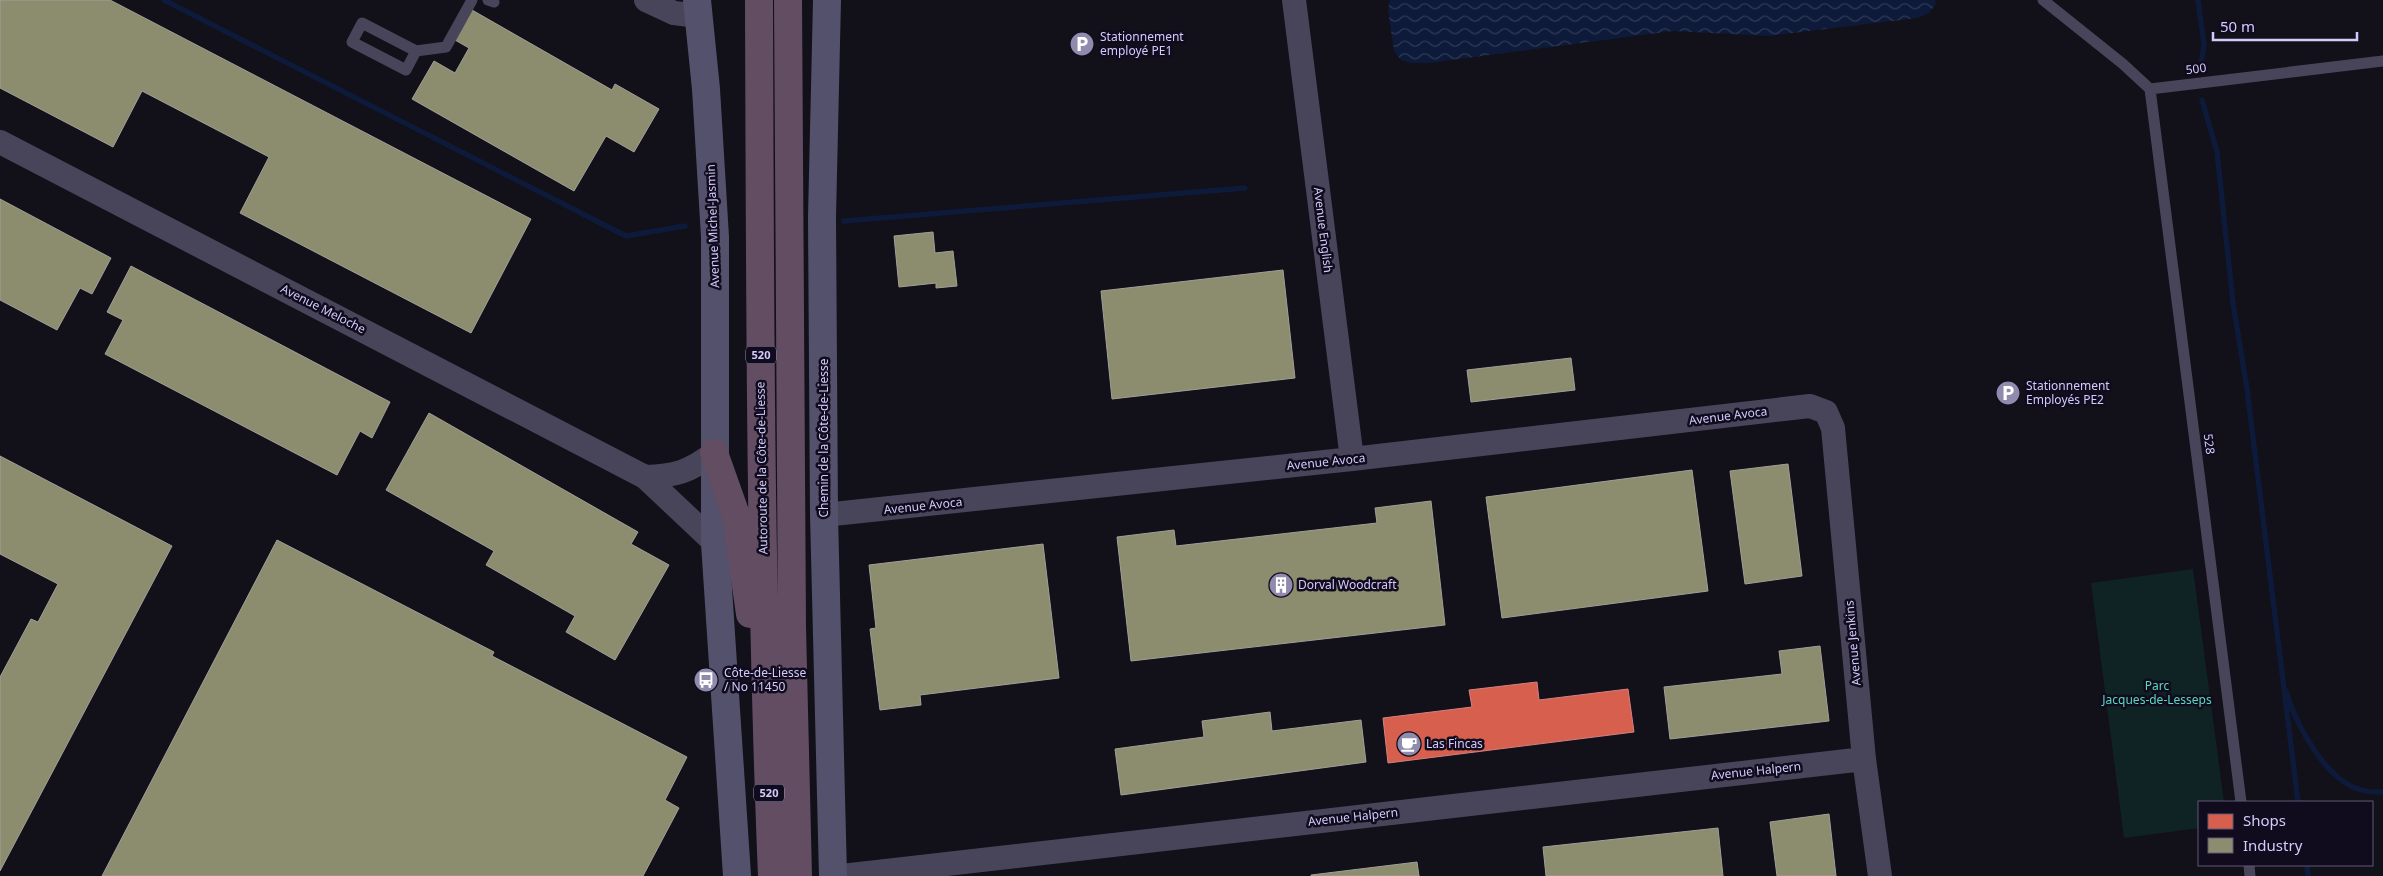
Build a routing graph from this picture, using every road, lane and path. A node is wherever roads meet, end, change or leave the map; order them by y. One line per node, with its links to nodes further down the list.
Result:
1 (472, 0): 9 (lane)
2 (646, 0): 8 (street)
3 (759, 0): 19 (highway, Autoroute de la Côte-de-Liesse / 520)
4 (788, 0): 24 (highway, 520)
5 (827, 0): 17 (main road, Chemin de la Côte-de-Liesse)
6 (1294, 0): 15 (street, Avenue English)
7 (2043, 0): 11 (lane)
8 (698, 8): 14 (main road, Avenue Michel-Jasmin)
9 (416, 51): 9 (lane)
10 (2383, 61): 11 (lane, 500)
11 (2150, 89): 21 (lane, 528)
12 (0, 142): 16 (street, Avenue Meloche)
13 (1826, 412): 15 (street, Avenue Avoca); 20 (street, Avenue Jenkins)
14 (714, 453): 16 (street, Avenue Meloche); 18 (main road); 19 (highway)
15 (1352, 459): 17 (street, Avenue Avoca)
16 (645, 477): 18 (street, Avenue Meloche)
17 (824, 515): 25 (main road, Chemin de la Côte-de-Liesse)
18 (715, 543): 22 (main road)
19 (765, 710): 23 (highway, Autoroute de la Côte-de-Liesse / 520)
20 (1864, 759): 26 (street, Avenue Halpern); 27 (street, Avenue Jenkins)
21 (2241, 801)
22 (737, 876)
23 (772, 876)
24 (798, 876)
25 (833, 876)
26 (842, 876)
27 (1880, 876)

